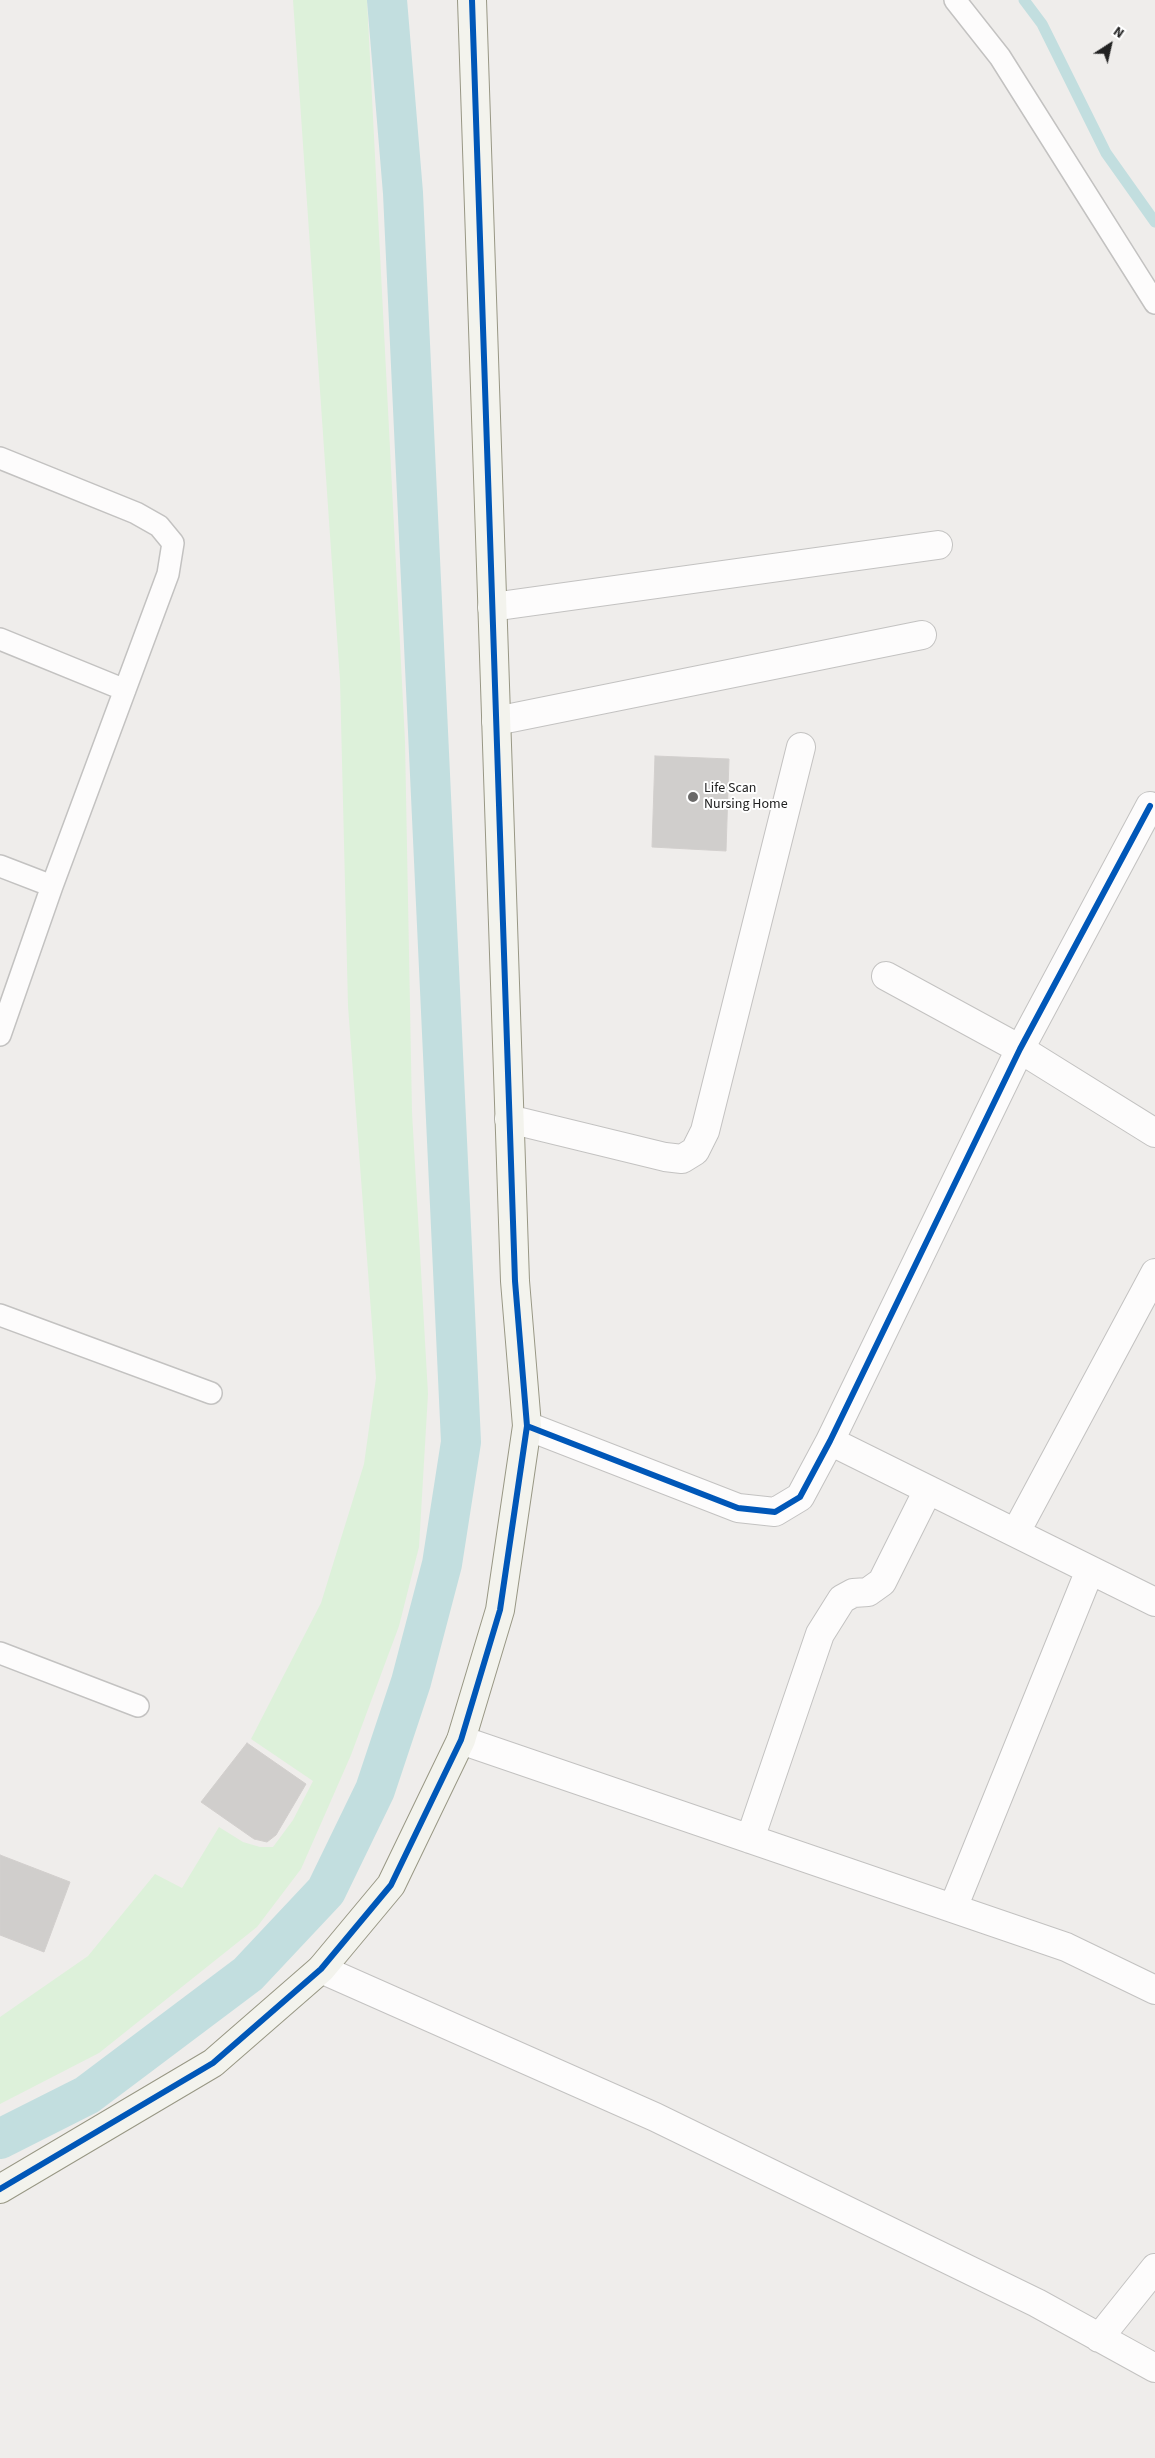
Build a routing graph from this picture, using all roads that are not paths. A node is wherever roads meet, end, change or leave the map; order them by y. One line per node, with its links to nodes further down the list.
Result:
1 (472, 0): 6 (street)
2 (955, 0): 3 (lane)
3 (1155, 303)
4 (0, 458): 9 (lane)
5 (938, 545): 6 (street)
6 (492, 607): 10 (street)
7 (922, 636): 10 (street)
8 (0, 639): 9 (lane)
9 (125, 690): 14 (lane)
10 (496, 721): 18 (street)
11 (801, 747): 18 (street)
12 (1150, 806): 17 (street)
13 (0, 866): 14 (lane)
14 (52, 886): 16 (lane)
15 (886, 976): 17 (street)
16 (0, 1035)
17 (1020, 1049): 19 (street); 24 (street)
18 (510, 1119): 23 (street)
19 (1155, 1133)
20 (1155, 1273): 26 (street)
21 (0, 1315): 22 (lane)
22 (211, 1393)
23 (527, 1426): 24 (street); 31 (street)
24 (830, 1441): 25 (street)
25 (928, 1490): 26 (street); 32 (street)
26 (1016, 1532): 27 (street)
27 (1090, 1570): 28 (street); 33 (street)
28 (1155, 1602)
29 (0, 1653): 30 (lane)
30 (138, 1706)
31 (461, 1740): 32 (street); 34 (street)
32 (750, 1839): 33 (street)
33 (953, 1908): 35 (street)
34 (321, 1969): 36 (street); 38 (street)
35 (1155, 1990)
36 (0, 2189)
37 (1155, 2268): 38 (street)
38 (1099, 2338): 39 (street)
39 (1155, 2368)

